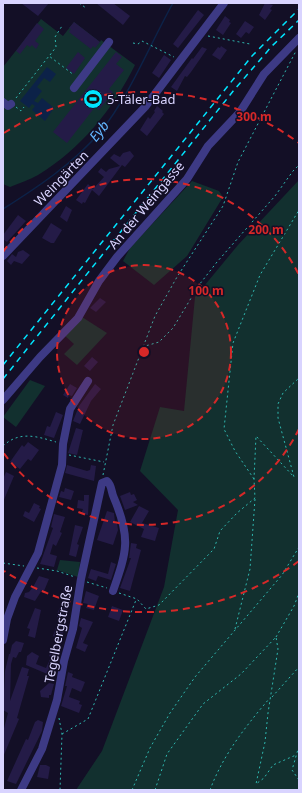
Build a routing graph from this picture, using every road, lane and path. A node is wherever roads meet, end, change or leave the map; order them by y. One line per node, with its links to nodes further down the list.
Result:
1 (79, 3): 3 (path)
2 (224, 3): 5 (street, Weingärten)
3 (86, 8)
4 (62, 26): 11 (path)
5 (200, 34): 9 (path); 12 (street, Weingärten)
6 (299, 38): 23 (street, An der Weingasse)
7 (109, 42): 13 (street)
8 (133, 42): 12 (path)
9 (250, 44)
10 (299, 48): 20 (path)
11 (49, 56): 13 (path); 15 (path)
12 (181, 61): 19 (street, Weingärten)
13 (80, 81): 14 (street)
14 (74, 88)
15 (7, 103): 16 (path)
16 (24, 106)
17 (299, 165): 20 (path)
18 (299, 210): 28 (path)
19 (3, 256)
20 (142, 347): 27 (path)
21 (299, 378): 28 (path)
22 (88, 381): 33 (street)
23 (3, 400)
24 (49, 440): 25 (path)
25 (3, 446)
26 (72, 456): 27 (path)
27 (104, 462): 29 (path)
28 (254, 479): 30 (path)
29 (105, 482): 34 (street, Tegelbergstraße); 35 (street)
30 (255, 498): 37 (path); 39 (path)
31 (299, 547): 39 (path)
32 (3, 563): 33 (path)
33 (30, 567): 34 (path); 38 (street)
34 (81, 579): 35 (path); 44 (street, Tegelbergstraße)
35 (113, 592): 37 (path)
36 (299, 593): 40 (path)
37 (136, 599): 45 (path)
38 (5, 619): 41 (street)
39 (235, 630): 51 (path)
40 (276, 637): 43 (path); 52 (path)
41 (3, 640)
42 (299, 667): 43 (path)
43 (270, 698): 47 (path); 53 (path)
44 (49, 728): 45 (path); 49 (street, Tegelbergstraße)
45 (62, 734): 50 (path)
46 (299, 746): 47 (path)
47 (296, 756): 48 (path)
48 (299, 781)
49 (21, 790)
50 (60, 790)
51 (132, 790)
52 (155, 790)
53 (210, 790)

